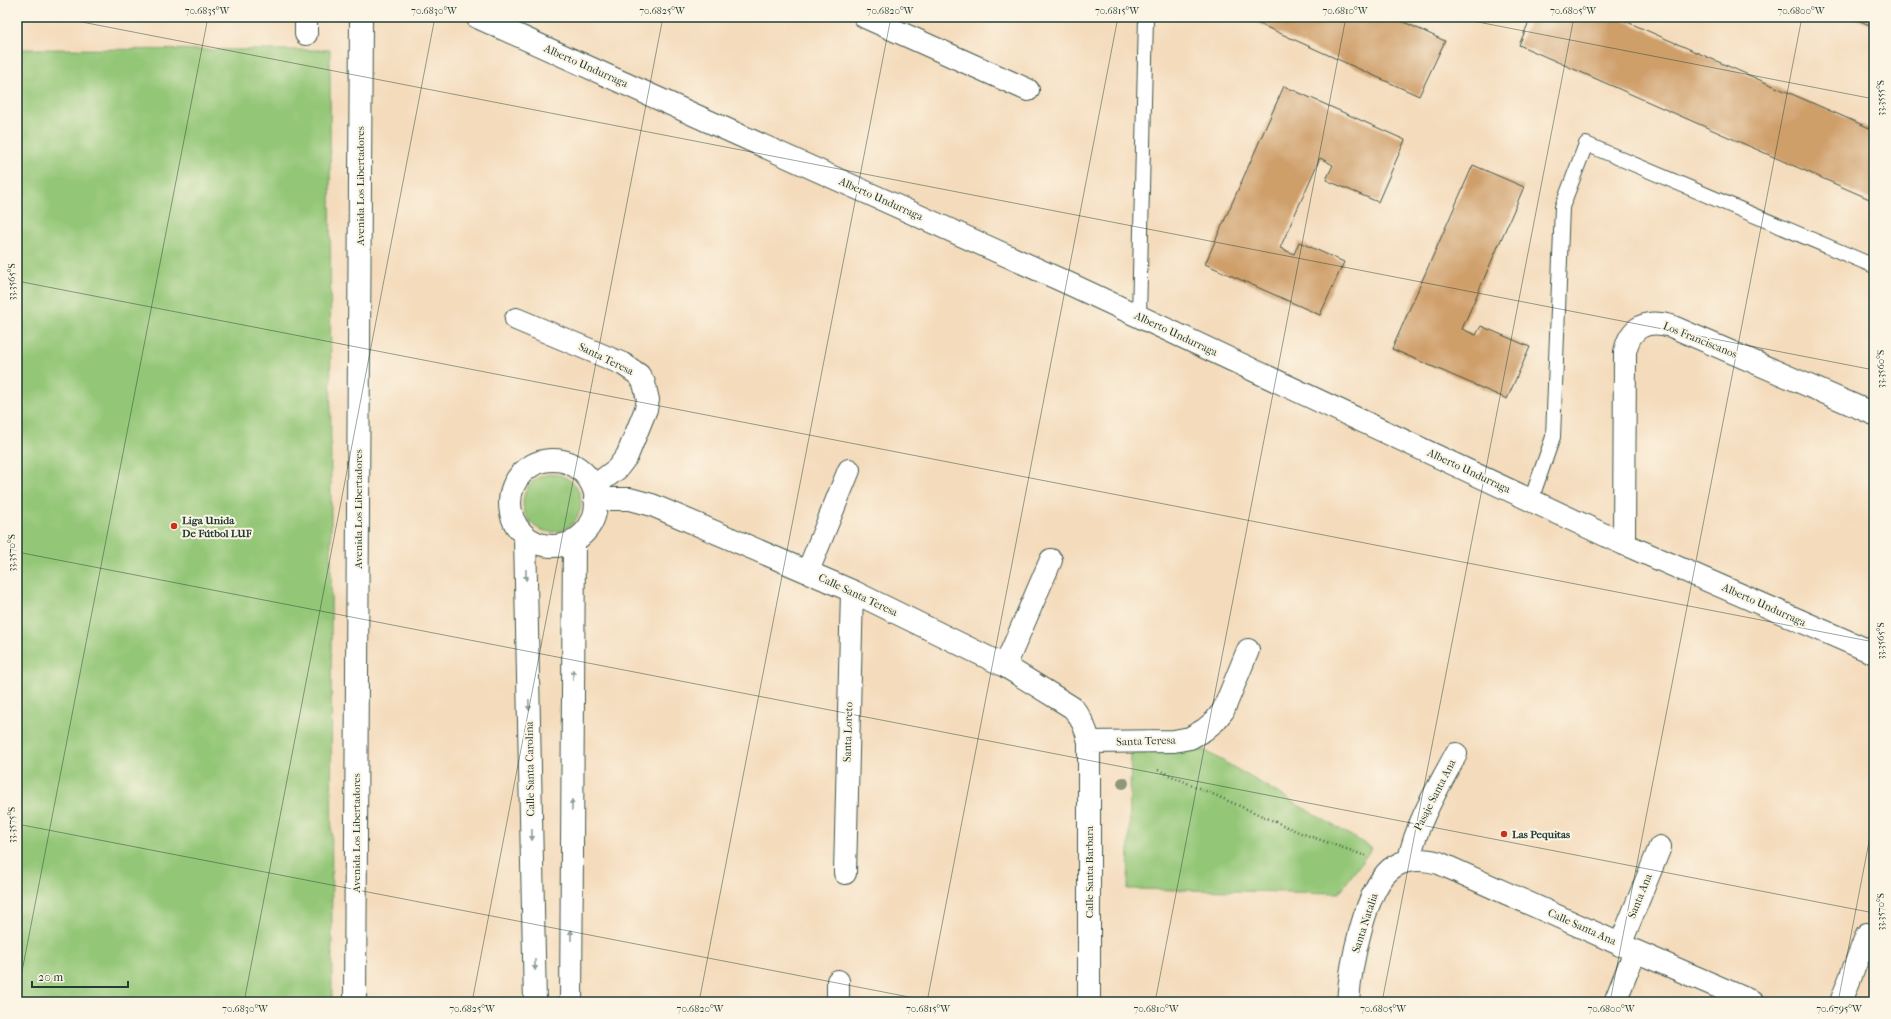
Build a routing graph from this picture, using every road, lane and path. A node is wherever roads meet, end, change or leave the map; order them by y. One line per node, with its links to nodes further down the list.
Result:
1 (361, 17): 30 (street, Avenida Los Libertadores)
2 (477, 17): 7 (street, Alberto Undurraga)
3 (865, 17): 5 (street)
4 (1146, 17): 7 (lane)
5 (1028, 90)
6 (1874, 266): 12 (lane)
7 (1140, 317): 12 (street, Alberto Undurraga)
8 (516, 319): 11 (street, Santa Teresa)
9 (1874, 414): 15 (street, Los Franciscanos)
10 (849, 470): 17 (street)
11 (594, 493): 13 (street); 14 (street); 17 (street, Calle Santa Teresa)
12 (1531, 500): 15 (street, Alberto Undurraga)
13 (525, 536): 14 (street); 31 (street, Calle Santa Carolina, one-way to 31)
14 (574, 540): 32 (street, one-way to 14)
15 (1624, 544): 20 (street, Alberto Undurraga)
16 (1051, 560): 21 (street)
17 (808, 571): 18 (street, Calle Santa Teresa)
18 (852, 591): 21 (street, Calle Santa Teresa); 27 (street, Santa Loreto)
19 (1248, 650): 22 (street, Santa Teresa)
20 (1874, 653)
21 (1005, 666): 22 (street, Calle Santa Teresa)
22 (1089, 742): 33 (street, Calle Santa Barbara)
23 (1456, 754): 26 (street, Pasaje Santa Ana)
24 (1153, 768): 26 (path)
25 (1660, 847): 29 (street, Santa Ana)
26 (1402, 863): 29 (street, Calle Santa Ana); 34 (street, Santa Natalia)
27 (844, 873)
28 (1866, 934): 37 (street)
29 (1627, 948): 35 (street, Santa Ana); 36 (street, Calle Santa Ana)
30 (355, 1002)
31 (535, 1002)
32 (571, 1002)
33 (1089, 1002)
34 (1348, 1002)
35 (1615, 1002)
36 (1753, 1002)
37 (1841, 1002)

